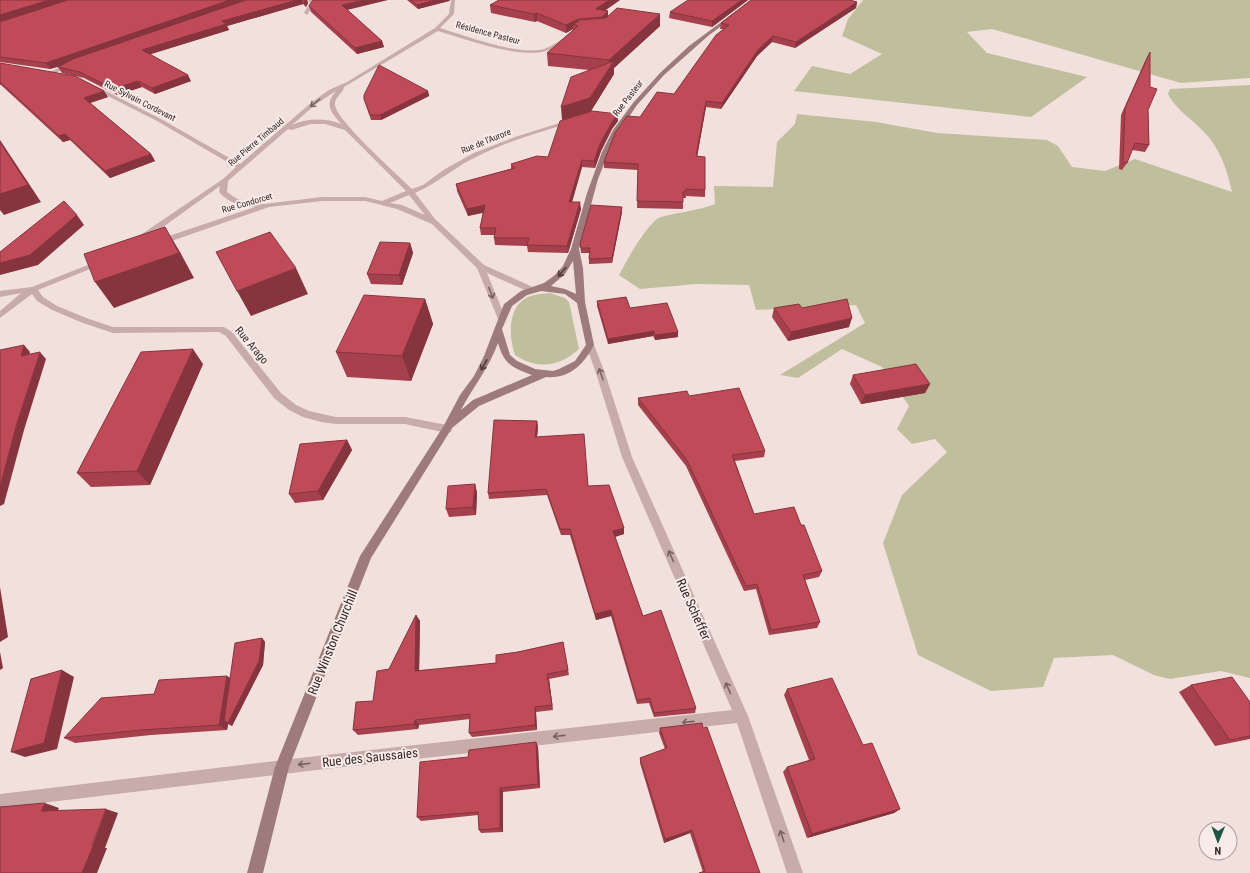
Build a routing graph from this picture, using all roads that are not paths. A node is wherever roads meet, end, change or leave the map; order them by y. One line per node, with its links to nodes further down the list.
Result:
1 (310, 0): 4 (street)
2 (453, 0): 5 (street, Rue Pierre Timbaud)
3 (754, 0): 24 (main road, Rue Pasteur)
4 (307, 13)
5 (437, 29): 6 (street, Résidence Pasteur); 11 (street, Rue Pierre Timbaud)
6 (580, 29)
7 (74, 63): 9 (street)
8 (43, 72): 9 (street)
9 (51, 73): 10 (street)
10 (62, 75)
11 (349, 83): 14 (street, Rue Pierre Timbaud); 15 (street, Rue Pierre Timbaud, one-way to 15)
12 (87, 84): 16 (street, Rue Sylvain Cordevant)
13 (581, 118): 18 (street, Rue de l'Aurore)
14 (350, 131): 15 (street); 18 (street, Rue Pierre Timbaud)
15 (283, 132): 16 (street, Rue Pierre Timbaud)
16 (241, 168): 17 (street, Rue Pierre Timbaud)
17 (225, 180): 20 (street, Rue Pierre Timbaud); 22 (street)
18 (411, 192): 19 (street, Rue de l'Aurore); 21 (street, Rue Pierre Timbaud)
19 (383, 203): 20 (street, Rue Condorcet); 21 (street, Rue Condorcet)
20 (268, 206): 23 (street, Rue Condorcet)
21 (435, 222): 26 (street, Rue Condorcet)
22 (133, 245)
23 (151, 246)
24 (576, 249): 28 (main road, Rue Pasteur, one-way to 28); 30 (main road, Rue Pasteur)
25 (108, 260): 27 (street)
26 (481, 267): 28 (street, Rue Condorcet); 32 (street, Rue Condorcet, one-way to 32)
27 (33, 289): 29 (street); 31 (street); 36 (street, Rue Arago)
28 (536, 289): 30 (main road); 32 (main road)
29 (0, 294)
30 (581, 302): 34 (main road)
31 (0, 315)
32 (502, 319): 33 (main road)
33 (498, 329): 35 (main road); 36 (main road, Rue Winston Churchill, one-way to 36)
34 (590, 346): 35 (main road); 37 (street, Rue Scheffer, one-way to 34)
35 (543, 374): 36 (main road, Rue Winston Churchill)
36 (447, 429): 38 (main road, Rue Winston Churchill)
37 (741, 716): 38 (street, Rue des Saussaies, one-way to 38); 41 (street, Rue Scheffer, one-way to 37)
38 (282, 767): 39 (street, Rue des Saussaies); 40 (main road, Rue Winston Churchill)
39 (0, 801)
40 (256, 873)
41 (795, 873)

